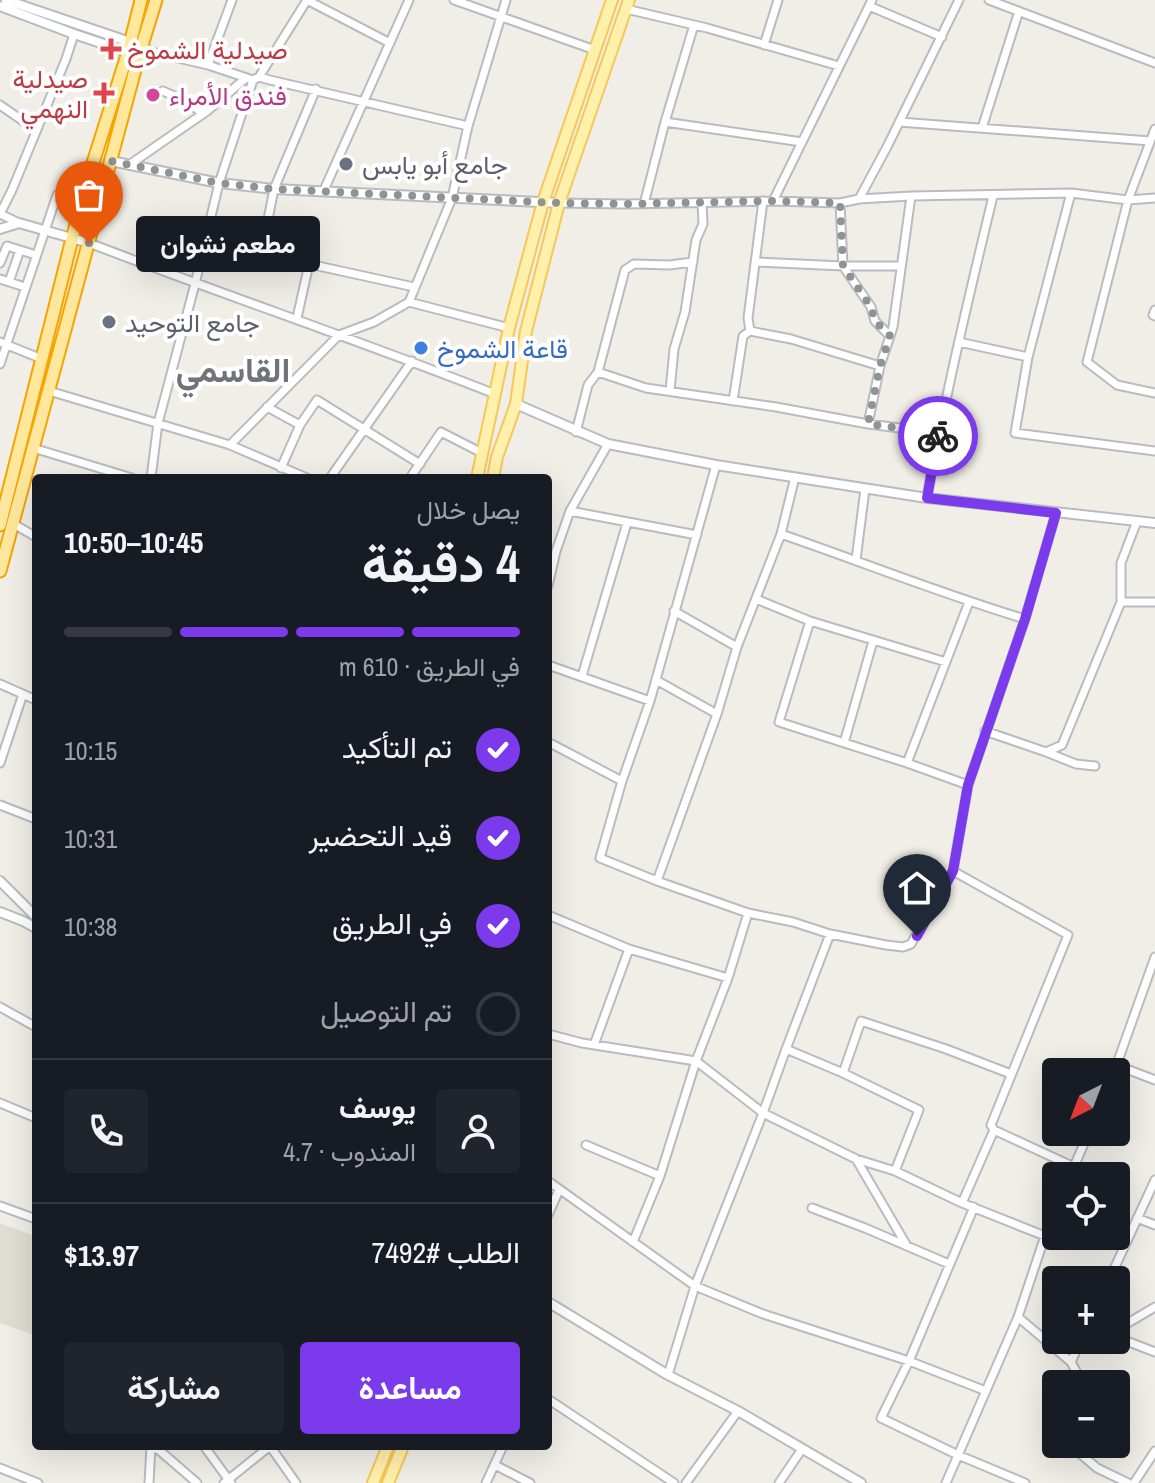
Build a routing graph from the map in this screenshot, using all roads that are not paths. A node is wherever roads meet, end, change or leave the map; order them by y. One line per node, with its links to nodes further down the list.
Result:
1 (6, 0): 23 (street)
2 (141, 0): 23 (highway)
3 (156, 0): 23 (highway)
4 (232, 0): 26 (street)
5 (307, 0): 21 (street); 28 (street)
6 (409, 0): 21 (street)
7 (454, 0): 17 (street)
8 (506, 0): 17 (street)
9 (612, 0): 24 (main road)
10 (778, 0): 22 (street)
11 (959, 0): 20 (street)
12 (989, 0): 16 (street)
13 (871, 3): 20 (street); 27 (street)
14 (628, 5): 18 (street); 58 (main road)
15 (0, 6): 19 (street)
16 (1019, 11): 25 (street); 37 (street)
17 (501, 18): 24 (street); 36 (street)
18 (694, 25): 22 (street); 34 (street)
19 (74, 34): 23 (street); 39 (street)
20 (942, 37): 35 (street)
21 (390, 43): 31 (street)
22 (764, 45): 27 (street)
23 (138, 49): 26 (street); 42 (highway); 66 (highway)
24 (595, 50): 57 (main road)
25 (1155, 63)
26 (208, 65): 28 (street)
27 (839, 66): 41 (street)
28 (253, 78): 29 (street); 33 (street); 44 (street)
29 (316, 89): 31 (street); 45 (street)
30 (163, 91): 33 (street)
31 (365, 102): 36 (street); 46 (street)
32 (0, 105): 39 (street)
33 (203, 114): 43 (street)
34 (665, 122): 41 (street); 61 (street)
35 (899, 122): 37 (street); 53 (street)
36 (468, 126): 51 (street)
37 (982, 128): 40 (street)
38 (1155, 129): 40 (street)
39 (36, 130): 62 (street)
40 (1150, 141): 54 (street)
41 (802, 142): 56 (street)
42 (111, 161): 43 (street); 67 (highway)
43 (129, 165): 44 (street)
44 (219, 183): 45 (street); 78 (street)
45 (274, 189): 46 (street); 73 (street)
46 (324, 190): 51 (street)
47 (1071, 193): 50 (street); 54 (street); 92 (street)
48 (57, 195): 65 (street)
49 (911, 196): 50 (street); 53 (street); 75 (street)
50 (993, 196): 89 (street)
51 (452, 198): 57 (street); 80 (street)
52 (1155, 198): 54 (street)
53 (859, 199): 60 (street)
54 (1128, 200): 100 (street)
55 (763, 201): 56 (street); 59 (street); 71 (street)
56 (773, 201): 60 (street)
57 (543, 202): 58 (street); 84 (main road)
58 (559, 203): 61 (street); 85 (main road)
59 (702, 203): 61 (street); 70 (street)
60 (840, 203): 74 (street)
61 (644, 204)
62 (0, 214): 63 (street)
63 (19, 223): 64 (street); 65 (street)
64 (0, 229)
65 (44, 230): 66 (street); 69 (street)
66 (72, 239): 67 (street); 93 (highway)
67 (89, 243): 78 (street); 98 (highway)
68 (20, 250): 69 (street); 72 (street); 77 (street)
69 (36, 255): 79 (street)
70 (693, 262): 97 (street); 99 (street)
71 (756, 262): 74 (street); 86 (street)
72 (0, 263)
73 (309, 264): 80 (street); 82 (street)
74 (843, 266): 75 (street); 88 (street)
75 (901, 266): 88 (street)
76 (0, 279): 77 (street)
77 (9, 282): 79 (street)
78 (195, 284): 82 (street); 105 (street)
79 (25, 287): 90 (street)
80 (414, 287): 81 (street)
81 (409, 302): 84 (street); 87 (street)
82 (297, 318): 83 (street)
83 (317, 326): 87 (street); 91 (street)
84 (509, 328): 85 (main road); 101 (main road)
85 (526, 331): 103 (main road)
86 (750, 331): 96 (street); 102 (street)
87 (339, 335): 91 (street); 94 (street)
88 (890, 336): 96 (street)
89 (959, 342): 92 (street); 110 (street)
90 (4, 343): 93 (street); 95 (street)
91 (326, 348): 104 (street)
92 (1028, 357): 114 (street)
93 (42, 359): 134 (highway)
94 (412, 361): 101 (street); 108 (street)
95 (0, 364)
96 (880, 366): 106 (street)
97 (598, 372): 99 (street); 109 (street)
98 (49, 391): 105 (street); 113 (highway)
99 (670, 391): 102 (street)
100 (1155, 393)
101 (495, 394): 115 (main road)
102 (733, 401): 106 (street)
103 (516, 404): 109 (street); 125 (main road)
104 (267, 407): 107 (street); 112 (street)
105 (158, 423): 112 (street); 120 (street)
106 (868, 424): 110 (street)
107 (300, 425): 108 (street); 118 (street)
108 (366, 429): 116 (street); 122 (street)
109 (576, 432): 111 (street)
110 (939, 433): 128 (street)
111 (608, 444): 117 (street); 129 (street)
112 (230, 445): 118 (street)
113 (33, 448): 119 (street); 134 (highway)
114 (1155, 451)
115 (482, 453): 116 (street); 124 (main road)
116 (420, 464): 123 (street)
117 (716, 465): 126 (street); 137 (street)
118 (281, 468): 121 (street)
119 (119, 474)
120 (152, 474)
121 (292, 474)
122 (333, 474)
123 (413, 474)
124 (478, 474)
125 (494, 474)
126 (795, 477): 127 (street); 135 (street)
127 (865, 489): 128 (street); 138 (street)
128 (927, 498): 130 (street)
129 (570, 511): 132 (street); 139 (street)
130 (1056, 513): 131 (street); 146 (street)
131 (1137, 521): 133 (street); 143 (street)
132 (627, 523): 137 (street); 152 (street)
133 (1155, 523)
134 (6, 524): 136 (street); 140 (highway)
135 (781, 534): 138 (street); 141 (street)
136 (32, 535)
137 (697, 535): 145 (street)
138 (856, 560): 142 (street)
139 (552, 568)
140 (0, 571)
141 (756, 599): 147 (street); 149 (street)
142 (969, 602): 146 (street); 150 (street)
143 (1121, 602): 144 (street); 162 (street)
144 (1155, 602)
145 (674, 611): 149 (street); 153 (street)
146 (1025, 619): 159 (street)
147 (810, 621): 148 (street); 160 (street)
148 (873, 641): 150 (street); 160 (street)
149 (737, 647): 158 (street)
150 (946, 662): 164 (street)
151 (552, 666): 152 (street)
152 (582, 676): 157 (street)
153 (656, 680): 157 (street); 158 (street)
154 (0, 684): 155 (street)
155 (23, 694): 156 (street); 163 (street)
156 (32, 698)
157 (650, 701): 166 (street)
158 (717, 714): 172 (street)
159 (985, 731): 162 (street); 167 (street)
160 (844, 743): 164 (street)
161 (552, 744): 166 (street)
162 (1046, 752): 165 (street)
163 (0, 763)
164 (907, 763): 167 (street)
165 (1095, 766)
166 (622, 781): 172 (street)
167 (968, 785): 170 (street)
168 (0, 805): 169 (street)
169 (32, 817)
170 (953, 871): 178 (street); 191 (street)
171 (0, 881): 174 (street)
172 (657, 881): 175 (street)
173 (0, 912): 177 (street)
174 (32, 913)
175 (748, 913): 178 (street); 181 (street)
176 (552, 917): 179 (street)
177 (32, 926)
178 (830, 934): 186 (street)
179 (629, 949): 181 (street); 185 (street)
180 (1155, 957): 187 (street)
181 (728, 978): 188 (street)
182 (0, 1008): 183 (street)
183 (32, 1025)
184 (552, 1035): 185 (street)
185 (594, 1045): 188 (street)
186 (786, 1049): 189 (street); 194 (street)
187 (1119, 1058)
188 (696, 1061): 194 (street); 201 (street)
189 (843, 1073): 191 (street); 200 (street)
190 (1130, 1073): 192 (street)
191 (1011, 1074): 196 (street)
192 (1155, 1080)
193 (0, 1103): 195 (street)
194 (763, 1113): 198 (street); 219 (street)
195 (32, 1116)
196 (994, 1130): 199 (street); 205 (street)
197 (586, 1145): 201 (street)
198 (856, 1159): 200 (street); 216 (street)
199 (1063, 1162)
200 (895, 1171): 205 (street)
201 (660, 1176): 214 (street)
202 (1155, 1180): 211 (street)
203 (552, 1184): 204 (street)
204 (559, 1190): 207 (street); 214 (street)
205 (962, 1203): 208 (street)
206 (0, 1206): 210 (street)
207 (552, 1206)
208 (974, 1207): 213 (street); 217 (street)
209 (812, 1208): 216 (street)
210 (32, 1218)
211 (1137, 1218): 212 (street); 218 (street)
212 (1155, 1225)
213 (1042, 1235)
214 (633, 1242): 219 (street)
215 (1042, 1245): 222 (street)
216 (907, 1246): 217 (street)
217 (949, 1264): 227 (street)
218 (1115, 1266)
219 (695, 1286): 227 (street); 230 (street)
220 (552, 1304): 230 (street)
221 (1155, 1307): 223 (street)
222 (1018, 1317): 228 (street); 231 (street)
223 (1130, 1322)
224 (1130, 1342): 225 (street)
225 (1155, 1352)
226 (1075, 1354): 228 (street)
227 (909, 1361): 231 (street); 244 (street)
228 (1071, 1362): 229 (street)
229 (1075, 1370)
230 (668, 1375): 233 (street)
231 (986, 1391): 244 (street)
232 (552, 1402): 258 (street)
233 (738, 1411): 234 (street); 259 (street)
234 (802, 1449): 248 (street); 260 (street)
235 (151, 1450): 251 (street)
236 (159, 1450): 252 (street)
237 (207, 1450): 249 (street)
238 (265, 1450): 249 (street)
239 (273, 1450): 253 (street)
240 (386, 1450): 254 (main road)
241 (401, 1450): 255 (main road)
242 (501, 1450): 246 (street)
243 (1155, 1451): 265 (street)
244 (958, 1455): 262 (street); 263 (street)
245 (1085, 1458): 264 (street)
246 (495, 1465): 256 (street); 257 (street)
247 (0, 1468): 250 (street)
248 (850, 1480): 261 (street)
249 (228, 1482)
250 (38, 1483)
251 (149, 1483)
252 (197, 1483)
253 (296, 1483)
254 (373, 1483)
255 (388, 1483)
256 (486, 1483)
257 (530, 1483)
258 (674, 1483)
259 (686, 1483)
260 (779, 1483)
261 (861, 1483)
262 (946, 1483)
263 (1025, 1483)
264 (1128, 1483)
265 (1134, 1483)

